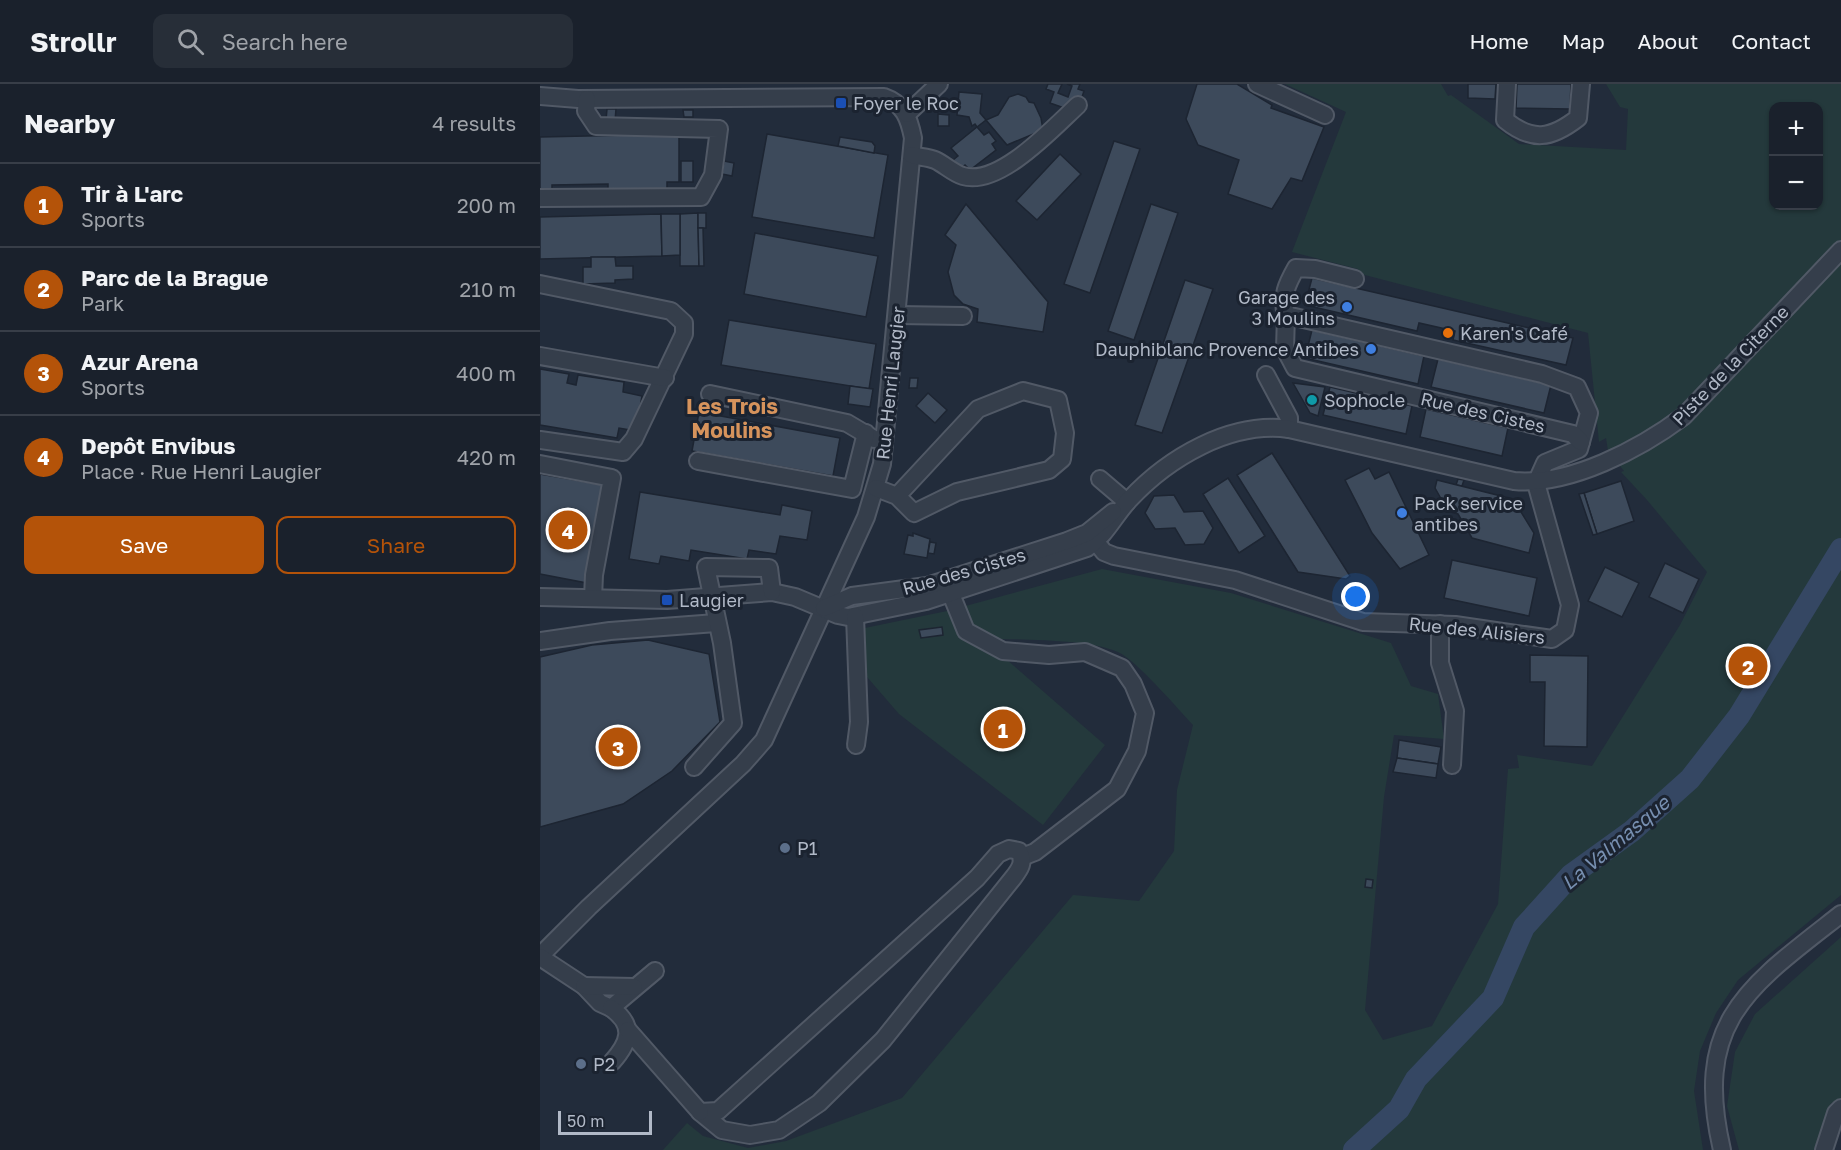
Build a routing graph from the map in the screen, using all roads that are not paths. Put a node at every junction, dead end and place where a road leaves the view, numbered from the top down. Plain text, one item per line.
1 (939, 84) edge
2 (1257, 84) edge
3 (1507, 84) edge
4 (1581, 84) edge
5 (540, 96) edge
6 (587, 99) junction
7 (1078, 105) dead end
8 (907, 114) junction
9 (1325, 115) dead end
10 (912, 155) junction
11 (540, 198) edge
12 (1841, 249) edge
13 (1355, 279) dead end
14 (540, 284) edge
15 (898, 315) junction
16 (1286, 315) junction
17 (963, 316) dead end
18 (540, 356) edge
19 (1266, 375) dead end
20 (665, 378) junction
21 (710, 393) dead end
22 (1289, 429) junction
23 (866, 433) junction
24 (540, 440) edge
25 (1581, 442) junction
26 (886, 443) junction
27 (698, 461) dead end
28 (540, 464) edge
29 (1100, 479) dead end
30 (1536, 483) junction
31 (876, 488) junction
32 (897, 496) junction
33 (1127, 502) junction
34 (1096, 542) junction
35 (772, 592) junction
36 (951, 594) junction
37 (540, 597) edge
38 (712, 597) junction
39 (593, 598) junction
40 (824, 608) junction
41 (855, 616) junction
42 (716, 623) junction
43 (1440, 624) junction
44 (540, 641) edge
45 (856, 744) dead end
46 (1452, 765) dead end
47 (694, 767) dead end
48 (1022, 857) junction
49 (1841, 914) edge
50 (540, 957) edge
51 (656, 971) dead end
52 (584, 986) junction
53 (634, 987) junction
54 (611, 1008) junction
55 (628, 1030) junction
56 (612, 1062) dead end
57 (1841, 1108) edge
58 (700, 1112) junction
59 (1828, 1148) edge
60 (1722, 1150) edge

1 - 8 street
2 - 9 street
3 - 4 street
5 - 6 street
6 - 8 street
6 - 11 street
7 - 10 street
8 - 10 street, Rue Henri Laugier
10 - 15 street, Rue Henri Laugier
12 - 30 street, Piste de la Citerne
13 - 16 street, Rue des Cistes
14 - 20 street
15 - 17 street
15 - 26 street, Rue Henri Laugier
16 - 25 street, Rue des Cistes
16 - 25 street
18 - 20 street
19 - 22 street
20 - 24 street
21 - 23 street
22 - 30 street, Rue des Cistes
22 - 33 street, Rue des Cistes
23 - 26 street
23 - 27 street
25 - 30 street, Rue des Cistes
26 - 31 street, Rue Henri Laugier
28 - 39 street
29 - 33 street
30 - 43 street, Rue des Alisiers
31 - 32 street
31 - 40 street, Rue Henri Laugier
32 - 32 street
33 - 34 street, Rue des Cistes
33 - 40 street, Rue des Cistes
34 - 36 street, Rue des Cistes
34 - 43 street, Rue des Alisiers
35 - 38 street
35 - 38 street
35 - 40 street
36 - 41 street, Rue des Cistes
36 - 48 street
37 - 39 street
38 - 39 street
38 - 42 street
40 - 41 street, Rue des Cistes
40 - 50 street, Rue Henri Laugier
41 - 45 street
42 - 44 street
42 - 47 street
43 - 46 street
48 - 58 street
48 - 58 street
49 - 60 street
50 - 52 street
51 - 53 street
52 - 53 street
52 - 54 street
53 - 54 street
54 - 55 street
55 - 56 street
55 - 58 street
57 - 59 street

